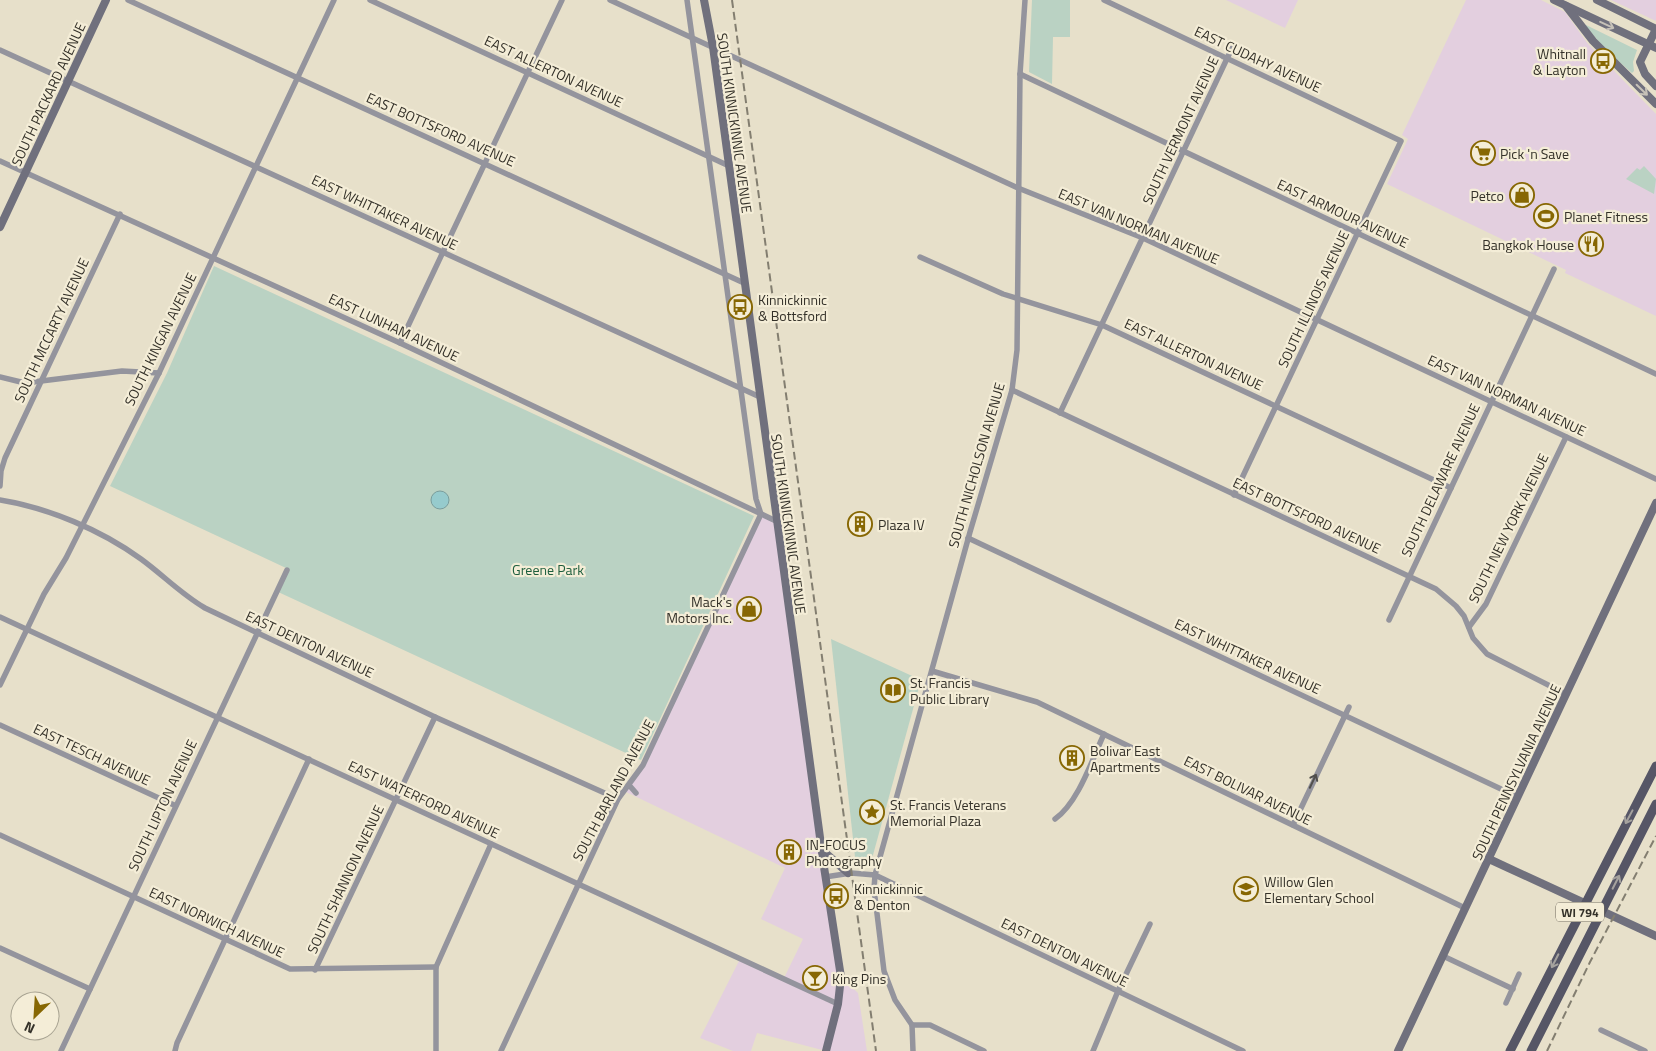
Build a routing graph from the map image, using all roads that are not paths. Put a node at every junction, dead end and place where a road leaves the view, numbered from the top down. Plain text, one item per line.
1 (106, 0) edge
2 (128, 0) edge
3 (334, 0) edge
4 (370, 0) edge
5 (562, 0) edge
6 (610, 0) edge
7 (687, 0) edge
8 (704, 0) edge
9 (1025, 0) edge
10 (1104, 0) edge
11 (1554, 0) edge
12 (1597, 0) edge
13 (1566, 6) junction
14 (1656, 29) edge
15 (692, 38) junction
16 (1648, 44) junction
17 (713, 48) junction
18 (1232, 48) dead end
19 (1656, 48) edge
20 (0, 50) edge
21 (1227, 58) junction
22 (528, 72) junction
23 (1020, 74) junction
24 (298, 78) junction
25 (69, 80) junction
26 (1656, 86) edge
27 (1656, 104) edge
28 (1401, 141) joint
29 (1184, 151) junction
30 (708, 156) junction
31 (0, 160) edge
32 (485, 163) junction
33 (728, 165) junction
34 (257, 166) junction
35 (26, 172) junction
36 (1018, 188) junction
37 (120, 214) junction
38 (0, 227) edge
39 (1358, 233) junction
40 (1143, 238) junction
41 (442, 252) junction
42 (213, 257) junction
43 (920, 257) dead end
44 (1554, 269) dead end
45 (725, 273) junction
46 (744, 283) junction
47 (1019, 299) junction
48 (1532, 315) junction
49 (1317, 320) junction
50 (1102, 325) junction
51 (400, 343) junction
52 (159, 372) junction
53 (1656, 374) edge
54 (0, 377) edge
55 (41, 381) junction
56 (741, 388) junction
57 (1012, 390) junction
58 (760, 397) junction
59 (1491, 402) junction
60 (1276, 406) junction
61 (1060, 413) junction
62 (1566, 437) junction
63 (1656, 480) edge
64 (0, 486) edge
65 (1451, 488) junction
66 (1234, 495) junction
67 (0, 500) edge
68 (1656, 503) edge
69 (761, 514) junction
70 (776, 521) junction
71 (81, 526) junction
72 (968, 538) junction
73 (287, 570) dead end
74 (1409, 577) junction
75 (0, 617) edge
76 (1388, 620) dead end
77 (1469, 627) junction
78 (26, 629) junction
79 (257, 633) junction
80 (932, 671) junction
81 (0, 685) edge
82 (1566, 694) junction
83 (1349, 707) dead end
84 (217, 716) junction
85 (435, 716) junction
86 (1344, 716) junction
87 (0, 725) edge
88 (1104, 734) junction
89 (309, 759) junction
90 (1655, 768) edge
91 (629, 785) junction
92 (636, 793) dead end
93 (1518, 797) junction
94 (396, 799) junction
95 (618, 799) junction
96 (1656, 804) edge
97 (174, 805) junction
98 (1055, 819) dead end
99 (1293, 825) junction
100 (0, 835) edge
101 (491, 844) junction
102 (821, 848) junction
103 (1489, 858) junction
104 (848, 874) junction
105 (875, 875) junction
106 (825, 876) junction
107 (578, 884) junction
108 (133, 897) junction
109 (1466, 908) junction
110 (1150, 924) dead end
111 (1656, 936) edge
112 (224, 939) junction
113 (0, 948) edge
114 (1443, 956) junction
115 (436, 967) junction
116 (316, 970) junction
117 (1520, 974) dead end
118 (90, 989) junction
119 (1513, 989) junction
120 (1118, 991) junction
121 (1506, 1003) dead end
122 (838, 1004) junction
123 (912, 1026) junction
124 (1601, 1030) dead end
125 (61, 1051) edge
126 (175, 1051) edge
127 (436, 1051) edge
128 (501, 1051) edge
129 (826, 1051) edge
130 (913, 1051) edge
131 (984, 1051) edge
132 (1093, 1051) edge
133 (1243, 1051) edge
134 (1398, 1051) edge
135 (1510, 1051) edge
136 (1531, 1051) edge
137 (1645, 1051) edge

1 - 25 street, SOUTH PACKARD AVENUE
2 - 24 street, EAST BOTTSFORD AVENUE
3 - 24 street, SOUTH KINGAN AVENUE
4 - 22 street, EAST ALLERTON AVENUE
5 - 22 street
6 - 15 street, EAST VAN NORMAN AVENUE
7 - 15 street, SOUTH KINNICKINNIC AVENUE
8 - 17 street, SOUTH KINNICKINNIC AVENUE
9 - 23 street, SOUTH NICHOLSON AVENUE
10 - 21 street, EAST CUDAHY AVENUE
11 - 13 street
12 - 14 street
13 -> 16 street
13 -> 27 street
14 - 16 street
15 - 17 street, EAST VAN NORMAN AVENUE
15 - 30 street, SOUTH KINNICKINNIC AVENUE
16 - 19 street
16 - 26 street
17 - 33 street, SOUTH KINNICKINNIC AVENUE
17 - 36 street, EAST VAN NORMAN AVENUE
18 - 21 street, SOUTH VERMONT AVENUE
20 - 25 street, EAST WHITTAKER AVENUE
21 - 28 street, EAST CUDAHY AVENUE
21 - 29 street, SOUTH VERMONT AVENUE
22 - 30 street, EAST ALLERTON AVENUE
22 - 32 street
23 - 29 street, EAST ARMOUR AVENUE
23 - 36 street, SOUTH NICHOLSON AVENUE
24 - 32 street, EAST BOTTSFORD AVENUE
24 - 34 street, SOUTH KINGAN AVENUE
25 - 34 street, EAST WHITTAKER AVENUE
25 - 35 street, SOUTH PACKARD AVENUE
28 - 39 street, SOUTH ILLINOIS AVENUE
29 - 39 street, EAST ARMOUR AVENUE
29 - 40 street, SOUTH VERMONT AVENUE
30 - 33 street, EAST ALLERTON AVENUE
30 - 45 street, SOUTH KINNICKINNIC AVENUE
31 - 35 street, EAST LUNHAM AVENUE
32 - 41 street
32 - 45 street, EAST BOTTSFORD AVENUE
33 - 46 street, SOUTH KINNICKINNIC AVENUE
34 - 41 street, EAST WHITTAKER AVENUE
34 - 42 street, SOUTH KINGAN AVENUE
35 - 37 street, EAST LUNHAM AVENUE
35 - 38 street, SOUTH PACKARD AVENUE
36 - 40 street, EAST VAN NORMAN AVENUE
36 - 47 street, SOUTH NICHOLSON AVENUE
37 - 42 street, EAST LUNHAM AVENUE
37 - 55 street, SOUTH MCCARTY AVENUE
39 - 48 street, EAST ARMOUR AVENUE
39 - 49 street, SOUTH ILLINOIS AVENUE
40 - 49 street, EAST VAN NORMAN AVENUE
40 - 50 street, SOUTH VERMONT AVENUE
41 - 51 street
41 - 56 street, EAST WHITTAKER AVENUE
42 - 51 street, EAST LUNHAM AVENUE
42 - 52 street, SOUTH KINGAN AVENUE
43 - 47 street, EAST ALLERTON AVENUE
44 - 48 street, SOUTH DELAWARE AVENUE
45 - 46 street, EAST BOTTSFORD AVENUE
45 - 56 street, SOUTH KINNICKINNIC AVENUE
46 - 58 street, SOUTH KINNICKINNIC AVENUE
47 - 50 street, EAST ALLERTON AVENUE
47 - 57 street, SOUTH NICHOLSON AVENUE
48 - 53 street, EAST ARMOUR AVENUE
48 - 59 street, SOUTH DELAWARE AVENUE
49 - 59 street, EAST VAN NORMAN AVENUE
49 - 60 street, SOUTH ILLINOIS AVENUE
50 - 60 street, EAST ALLERTON AVENUE
50 - 61 street, SOUTH VERMONT AVENUE
51 - 69 street, EAST LUNHAM AVENUE
52 - 55 street
52 - 71 street, SOUTH KINGAN AVENUE
54 - 55 street
55 - 64 street, SOUTH MCCARTY AVENUE
56 - 58 street, EAST WHITTAKER AVENUE
56 - 69 street, SOUTH KINNICKINNIC AVENUE
57 - 61 street, EAST BOTTSFORD AVENUE
57 - 72 street, SOUTH NICHOLSON AVENUE
58 - 70 street, SOUTH KINNICKINNIC AVENUE
59 - 62 street, EAST VAN NORMAN AVENUE
59 - 65 street, SOUTH DELAWARE AVENUE
60 - 65 street, EAST ALLERTON AVENUE
60 - 66 street, SOUTH ILLINOIS AVENUE
61 - 66 street, EAST BOTTSFORD AVENUE
62 - 63 street, EAST VAN NORMAN AVENUE
62 - 77 street, SOUTH NEW YORK AVENUE
65 - 74 street, SOUTH DELAWARE AVENUE
66 - 74 street, EAST BOTTSFORD AVENUE
67 - 71 street, EAST DENTON AVENUE
68 - 82 street, SOUTH PENNSYLVANIA AVENUE
69 - 70 street, EAST LUNHAM AVENUE
69 - 91 street, SOUTH BARLAND AVENUE
70 - 102 street, SOUTH KINNICKINNIC AVENUE
71 - 78 street, SOUTH KINGAN AVENUE
71 - 79 street, EAST DENTON AVENUE
72 - 80 street, SOUTH NICHOLSON AVENUE
72 - 86 street, EAST WHITTAKER AVENUE
73 - 79 street, SOUTH LIPTON AVENUE
74 - 76 street, SOUTH DELAWARE AVENUE
74 - 77 street, EAST BOTTSFORD AVENUE
75 - 78 street, EAST WATERFORD AVENUE
77 - 82 street, EAST BOTTSFORD AVENUE
78 - 81 street, SOUTH KINGAN AVENUE
78 - 84 street, EAST WATERFORD AVENUE
79 - 84 street, SOUTH LIPTON AVENUE
79 - 85 street, EAST DENTON AVENUE
80 - 88 street, EAST BOLIVAR AVENUE
80 - 105 street, SOUTH NICHOLSON AVENUE
82 - 93 street, SOUTH PENNSYLVANIA AVENUE
83 - 86 street
84 - 89 street, EAST WATERFORD AVENUE
84 - 97 street, SOUTH LIPTON AVENUE
85 - 94 street, SOUTH SHANNON AVENUE
85 - 95 street, EAST DENTON AVENUE
86 - 93 street, EAST WHITTAKER AVENUE
99 -> 86 street
87 - 97 street, EAST TESCH AVENUE
88 - 98 street
88 - 99 street, EAST BOLIVAR AVENUE
89 - 94 street, EAST WATERFORD AVENUE
89 - 112 street
90 -> 135 main road, WI 794
91 - 92 street
91 - 95 street, SOUTH BARLAND AVENUE
93 - 103 street, SOUTH PENNSYLVANIA AVENUE
94 - 101 street, EAST WATERFORD AVENUE
94 - 116 street, SOUTH SHANNON AVENUE
95 - 107 street, SOUTH BARLAND AVENUE
136 -> 96 main road, WI 794
97 - 108 street, SOUTH LIPTON AVENUE
99 - 109 street, EAST BOLIVAR AVENUE
100 - 108 street, EAST NORWICH AVENUE
101 - 107 street, EAST WATERFORD AVENUE
101 - 115 street
102 - 104 street
102 - 106 street, SOUTH KINNICKINNIC AVENUE
103 - 109 street, SOUTH PENNSYLVANIA AVENUE
103 - 111 street
104 - 105 street
104 - 106 street
105 - 120 street, EAST DENTON AVENUE
105 - 123 street, SOUTH NICHOLSON AVENUE
106 - 122 street, SOUTH KINNICKINNIC AVENUE
107 - 122 street, EAST WATERFORD AVENUE
107 - 128 street, SOUTH BARLAND AVENUE
108 - 112 street, EAST NORWICH AVENUE
108 - 118 street, SOUTH LIPTON AVENUE
109 - 114 street, SOUTH PENNSYLVANIA AVENUE
110 - 120 street
112 - 116 street, EAST NORWICH AVENUE
112 - 126 street
113 - 118 street
114 - 119 street
114 - 134 street, SOUTH PENNSYLVANIA AVENUE
115 - 116 street, EAST NORWICH AVENUE
115 - 127 street
117 - 119 street
118 - 125 street, SOUTH LIPTON AVENUE
119 - 121 street
120 - 132 street
120 - 133 street, EAST DENTON AVENUE
122 - 129 street, SOUTH KINNICKINNIC AVENUE
123 - 130 street
123 - 131 street
124 - 137 street

